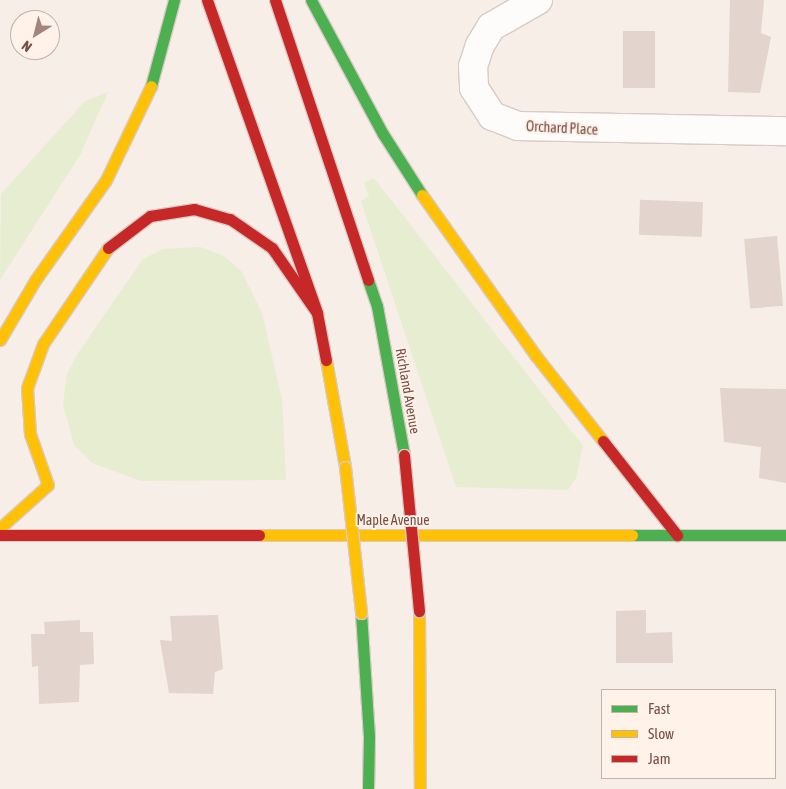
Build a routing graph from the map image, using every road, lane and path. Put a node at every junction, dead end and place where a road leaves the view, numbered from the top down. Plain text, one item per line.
1 (174, 0) edge
2 (208, 0) edge
3 (275, 0) edge
4 (538, 0) edge
5 (312, 2) edge
6 (786, 131) edge
7 (317, 313) junction
8 (0, 340) edge
9 (0, 528) edge
10 (0, 535) edge
11 (677, 535) junction
12 (786, 536) edge
13 (368, 789) edge
14 (420, 789) edge

1 - 8 main road
2 - 7 main road
3 - 14 main road, Richland Avenue, bridge
4 - 6 street, Orchard Place
5 - 11 main road
7 - 9 main road
7 - 13 main road, bridge
10 - 11 main road, Maple Avenue
11 - 12 main road, Maple Avenue

